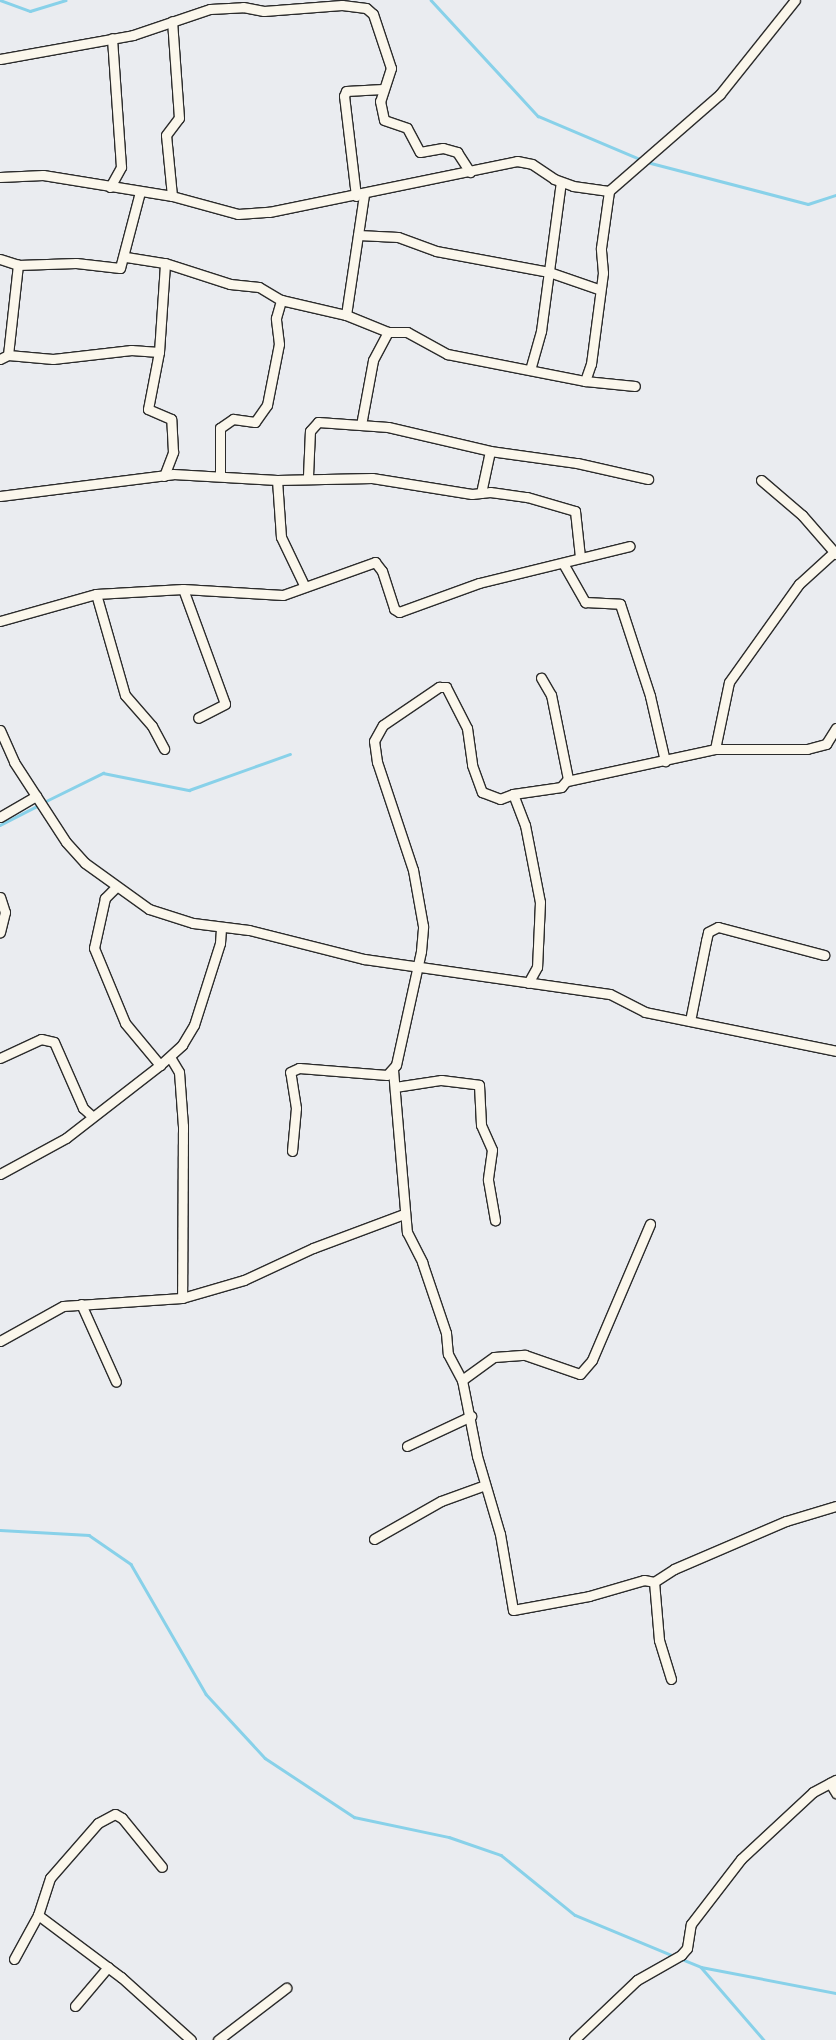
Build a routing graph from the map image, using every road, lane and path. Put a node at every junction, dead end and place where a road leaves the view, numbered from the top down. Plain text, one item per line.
1 (795, 0) edge
2 (234, 3) edge
3 (172, 21) junction
4 (112, 38) junction
5 (0, 58) edge
6 (382, 89) junction
7 (470, 172) junction
8 (0, 177) edge
9 (561, 182) junction
10 (110, 187) junction
11 (609, 191) junction
12 (140, 192) junction
13 (360, 195) junction
14 (172, 196) junction
15 (358, 235) junction
16 (126, 257) junction
17 (0, 259) edge
18 (165, 263) junction
19 (18, 265) junction
20 (549, 272) junction
21 (598, 289) junction
22 (281, 300) junction
23 (346, 315) junction
24 (388, 332) junction
25 (159, 352) junction
26 (4, 357) edge
27 (530, 370) junction
28 (585, 381) junction
29 (635, 386) dead end
30 (361, 424) junction
31 (490, 451) junction
32 (164, 476) junction
33 (220, 476) junction
34 (308, 476) junction
35 (648, 479) dead end
36 (277, 480) junction
37 (761, 480) dead end
38 (482, 493) junction
39 (0, 496) edge
40 (630, 546) dead end
41 (835, 553) edge
42 (580, 557) junction
43 (564, 565) junction
44 (305, 587) junction
45 (183, 589) junction
46 (96, 594) junction
47 (0, 621) edge
48 (541, 678) dead end
49 (198, 718) dead end
50 (836, 728) edge
51 (0, 730) edge
52 (164, 749) dead end
53 (714, 749) junction
54 (665, 761) junction
55 (567, 782) junction
56 (513, 794) junction
57 (36, 796) junction
58 (0, 817) edge
59 (116, 887) junction
60 (0, 897) edge
61 (221, 928) junction
62 (0, 932) edge
63 (824, 955) dead end
64 (418, 968) junction
65 (528, 983) junction
66 (690, 1021) junction
67 (836, 1051) edge
68 (1, 1055) edge
69 (170, 1057) junction
70 (160, 1065) junction
71 (394, 1070) junction
72 (395, 1087) junction
73 (92, 1116) junction
74 (292, 1151) dead end
75 (0, 1174) edge
76 (404, 1214) junction
77 (495, 1220) dead end
78 (650, 1224) dead end
79 (182, 1298) junction
80 (81, 1304) junction
81 (0, 1341) edge
82 (462, 1380) junction
83 (116, 1382) dead end
84 (471, 1416) junction
85 (407, 1446) dead end
86 (485, 1485) junction
87 (836, 1506) edge
88 (374, 1539) dead end
89 (654, 1582) junction
90 (672, 1679) dead end
91 (833, 1782) edge
92 (836, 1793) edge
93 (162, 1867) dead end
94 (38, 1915) junction
95 (14, 1959) dead end
96 (108, 1967) junction
97 (286, 1988) dead end
98 (75, 2006) dead end
99 (191, 2040) edge
100 (218, 2040) edge
101 (574, 2040) edge

1 - 11 street
2 - 3 street
2 - 6 street
3 - 4 street
3 - 14 street
4 - 5 street
4 - 10 street
6 - 7 street
6 - 13 street
7 - 9 street
7 - 13 street
8 - 10 street
9 - 11 street
9 - 20 street
10 - 12 street
11 - 21 street
12 - 14 street
12 - 16 street
13 - 14 street
13 - 15 street
15 - 20 street
15 - 23 street
16 - 18 street
16 - 19 street
17 - 19 street
18 - 22 street
18 - 25 street
19 - 26 street
20 - 21 street
20 - 27 street
21 - 28 street
22 - 23 street
22 - 33 street
23 - 24 street
24 - 27 street
24 - 30 street
25 - 26 street
25 - 32 street
27 - 28 street
28 - 29 street
30 - 31 street
30 - 34 street
31 - 35 street
31 - 38 street
32 - 33 street
32 - 39 street
33 - 36 street
34 - 36 street
34 - 38 street
36 - 44 street
37 - 41 street
38 - 42 street
40 - 42 street
41 - 53 street
42 - 43 street
43 - 44 street
43 - 54 street
44 - 45 street
45 - 46 street
45 - 49 street
46 - 47 street
46 - 52 street
48 - 55 street
50 - 53 street
51 - 57 street
53 - 54 street
54 - 55 street
55 - 56 street
56 - 64 street
56 - 65 street
57 - 58 street
57 - 59 street
59 - 61 street
59 - 70 street
60 - 62 street
61 - 64 street
61 - 69 street
63 - 66 street
64 - 65 street
64 - 71 street
65 - 66 street
66 - 67 street
68 - 73 street
69 - 70 street
69 - 79 street
70 - 73 street
71 - 72 street
71 - 74 street
72 - 76 street
72 - 77 street
73 - 75 street
76 - 79 street
76 - 82 street
78 - 82 street
79 - 80 street
80 - 81 street
80 - 83 street
82 - 84 street
84 - 85 street
84 - 86 street
86 - 88 street
86 - 89 street
87 - 89 street
89 - 90 street
91 - 92 street
91 - 101 street
93 - 94 street
94 - 95 street
94 - 96 street
96 - 98 street
96 - 99 street
97 - 100 street

